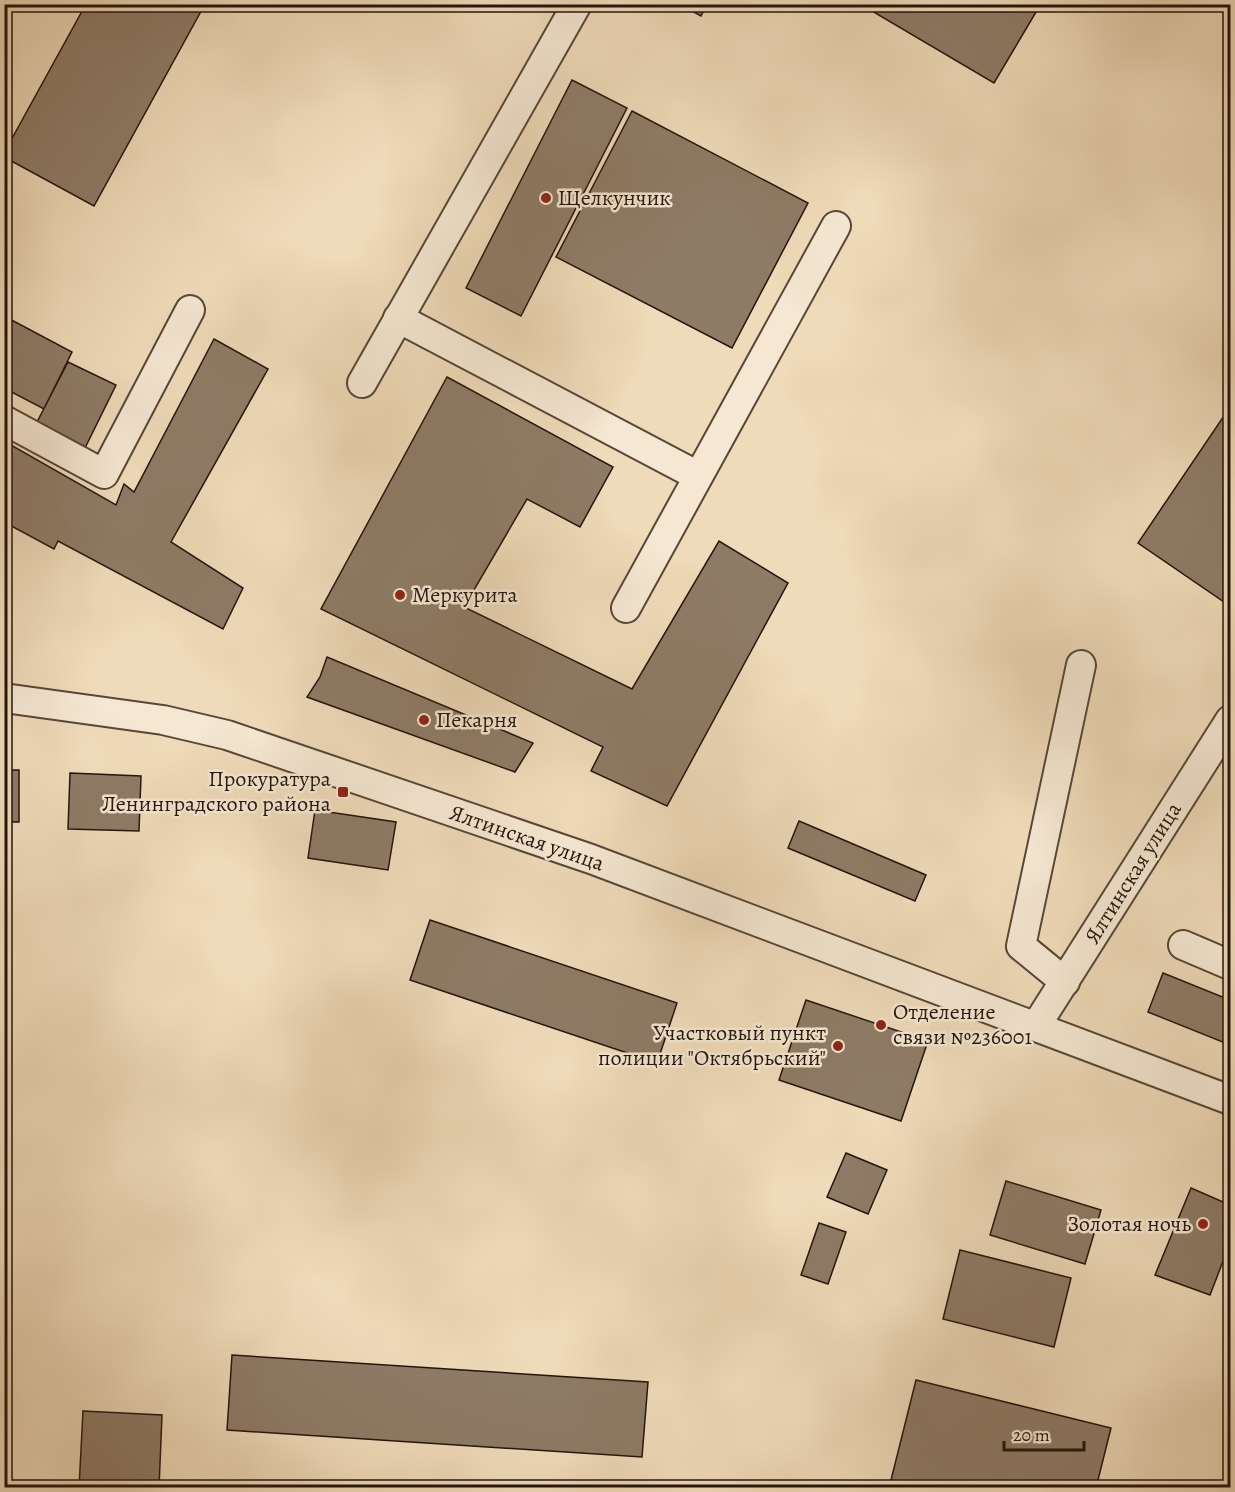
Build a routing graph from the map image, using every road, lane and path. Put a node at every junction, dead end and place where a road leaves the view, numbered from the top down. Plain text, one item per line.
1 (577, 4) edge
2 (836, 226) dead end
3 (190, 310) dead end
4 (398, 318) junction
5 (362, 383) dead end
6 (4, 420) edge
7 (698, 476) junction
8 (626, 608) dead end
9 (1081, 665) dead end
10 (4, 698) edge
11 (1230, 720) edge
12 (1183, 945) dead end
13 (1230, 965) edge
14 (1065, 981) junction
15 (1036, 1026) junction
16 (1230, 1100) edge

1 - 4 street
2 - 7 street
3 - 6 street
4 - 5 street
4 - 7 street
7 - 8 street
9 - 14 street
10 - 15 street, Ялтинская улица
11 - 14 street, Ялтинская улица
12 - 13 street
14 - 15 street, Ялтинская улица
15 - 16 street, Ялтинская улица

